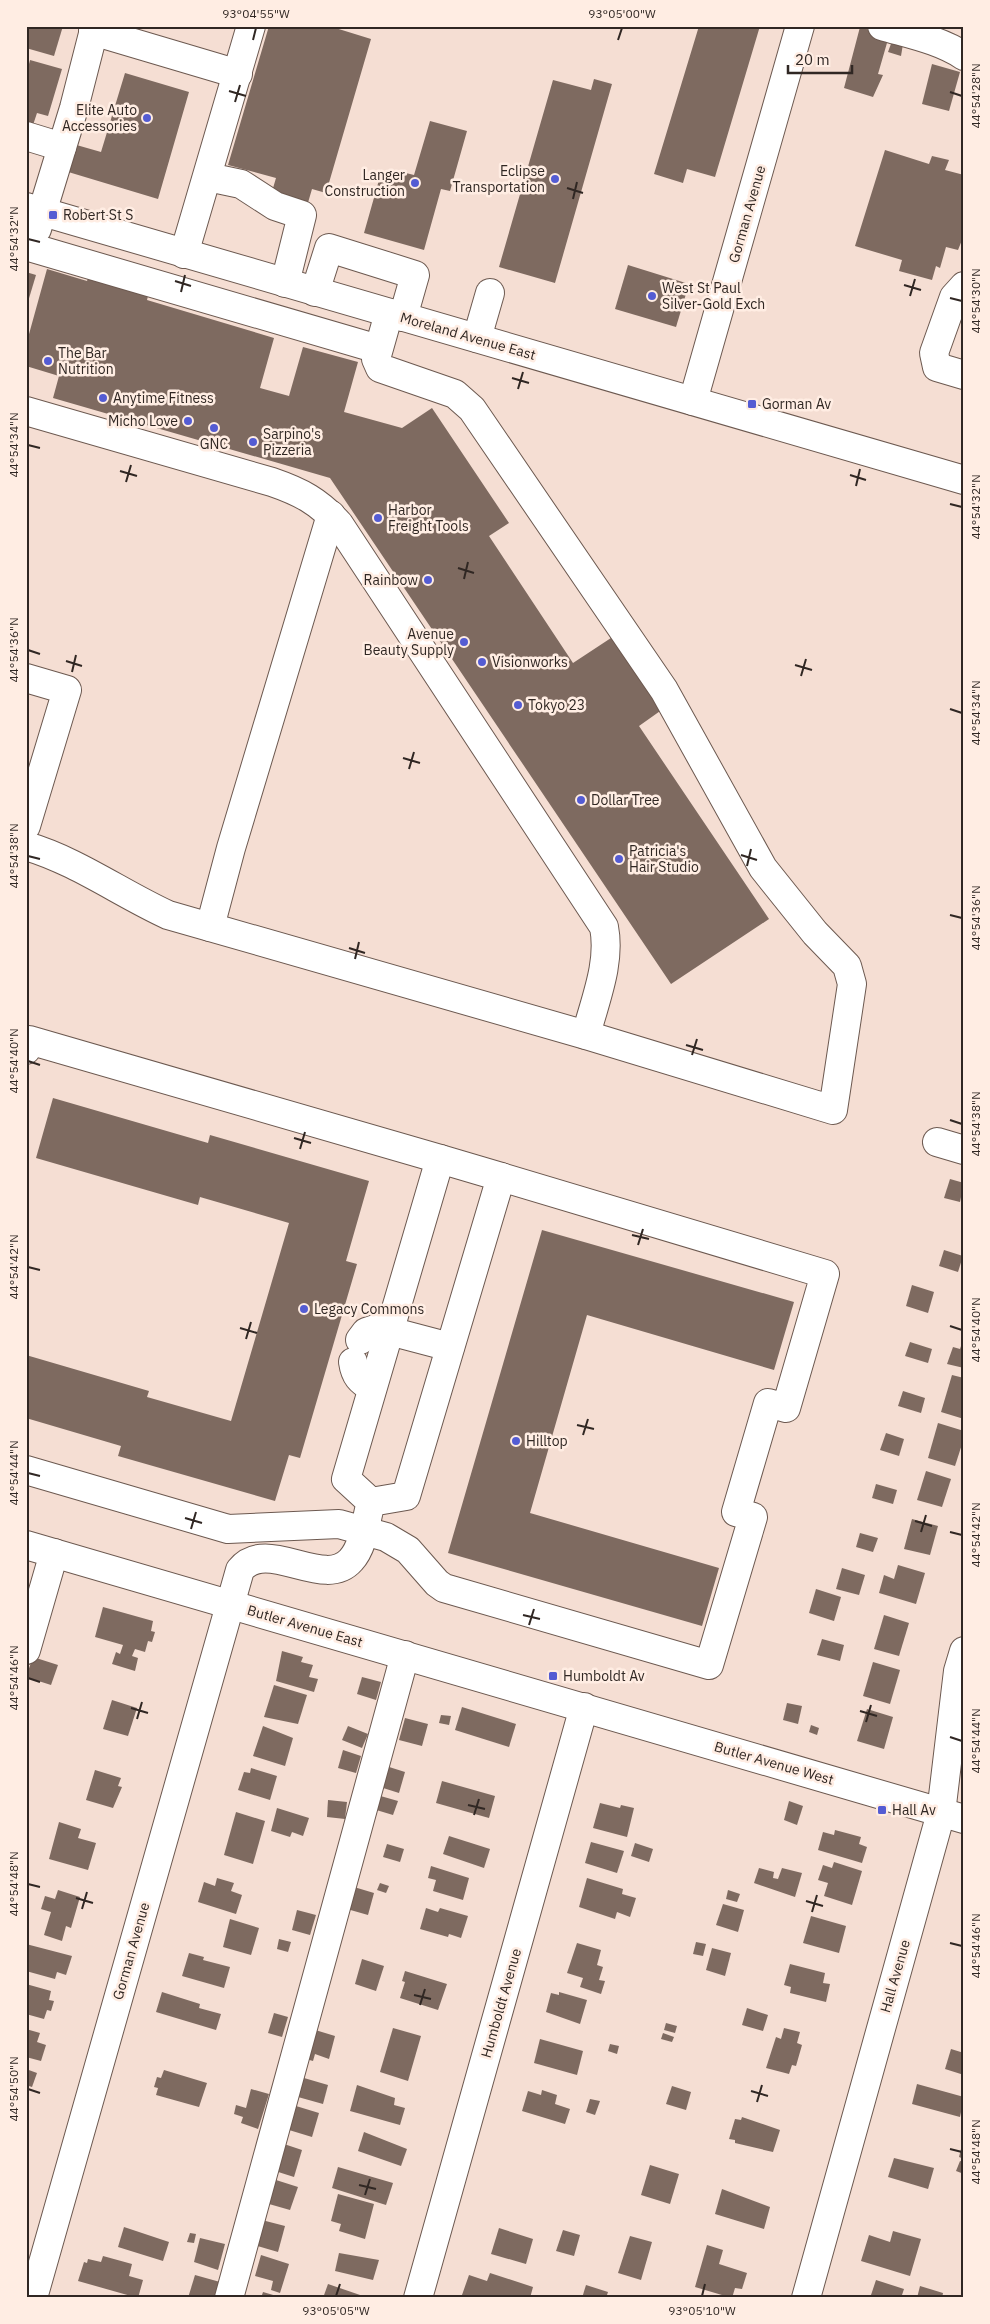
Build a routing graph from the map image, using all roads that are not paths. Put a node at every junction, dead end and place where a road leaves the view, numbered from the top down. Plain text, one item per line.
1 (251, 26) edge
2 (800, 26) edge
3 (882, 26) edge
4 (94, 29) edge
5 (964, 56) edge
6 (238, 74) junction
7 (26, 136) edge
8 (62, 147) junction
9 (208, 176) junction
10 (34, 209) edge
11 (29, 247) edge
12 (184, 254) junction
13 (285, 283) junction
14 (964, 286) edge
15 (316, 292) junction
16 (490, 293) dead end
17 (956, 312) edge
18 (396, 315) junction
19 (477, 338) junction
20 (378, 349) junction
21 (964, 375) edge
22 (693, 401) junction
23 (26, 411) edge
24 (964, 480) edge
25 (331, 515) junction
26 (26, 678) edge
27 (26, 826) edge
28 (26, 846) edge
29 (210, 927) junction
30 (586, 1035) junction
31 (27, 1043) edge
32 (937, 1142) dead end
33 (964, 1150) edge
34 (440, 1159) junction
35 (500, 1177) junction
36 (390, 1330) junction
37 (450, 1347) junction
38 (372, 1388) junction
39 (26, 1470) edge
40 (371, 1502) junction
41 (363, 1531) junction
42 (26, 1545) edge
43 (54, 1553) junction
44 (228, 1604) junction
45 (26, 1650) edge
46 (964, 1651) edge
47 (406, 1655) junction
48 (584, 1707) junction
49 (952, 1816) edge
50 (33, 2298) edge
51 (229, 2298) edge
52 (418, 2298) edge
53 (806, 2298) edge

1 - 6 street
2 - 22 street, Gorman Avenue
3 - 5 street
4 - 6 street
4 - 8 street
6 - 9 street
7 - 8 street
8 - 10 street
9 - 12 street
9 - 13 street
10 - 11 street
10 - 12 street, Moreland Avenue East
11 - 20 street
12 - 13 street, Moreland Avenue East
13 - 15 street, Moreland Avenue East
14 - 17 street
15 - 18 street, Moreland Avenue East
15 - 18 street
16 - 19 street
17 - 21 street
18 - 19 street, Moreland Avenue East
18 - 20 street
19 - 22 street, Moreland Avenue East
20 - 30 street
22 - 24 street, Moreland Avenue East
23 - 25 street
25 - 29 street
25 - 30 street
26 - 27 street
28 - 29 street
29 - 30 street
31 - 34 street
32 - 33 street
34 - 35 street
34 - 36 street
35 - 37 street
35 - 41 street
36 - 37 street
36 - 38 street
36 - 38 street
37 - 40 street
38 - 40 street
39 - 41 street
40 - 41 street, Gorman Avenue
41 - 44 street, Gorman Avenue
42 - 43 street, Butler Avenue East
43 - 44 street, Butler Avenue East
43 - 45 street
44 - 47 street, Butler Avenue East
44 - 50 street, Gorman Avenue
46 - 49 street, Hall Avenue
47 - 48 street, Butler Avenue East
47 - 51 street
48 - 49 street, Butler Avenue West
48 - 52 street, Humboldt Avenue
49 - 53 street, Hall Avenue

